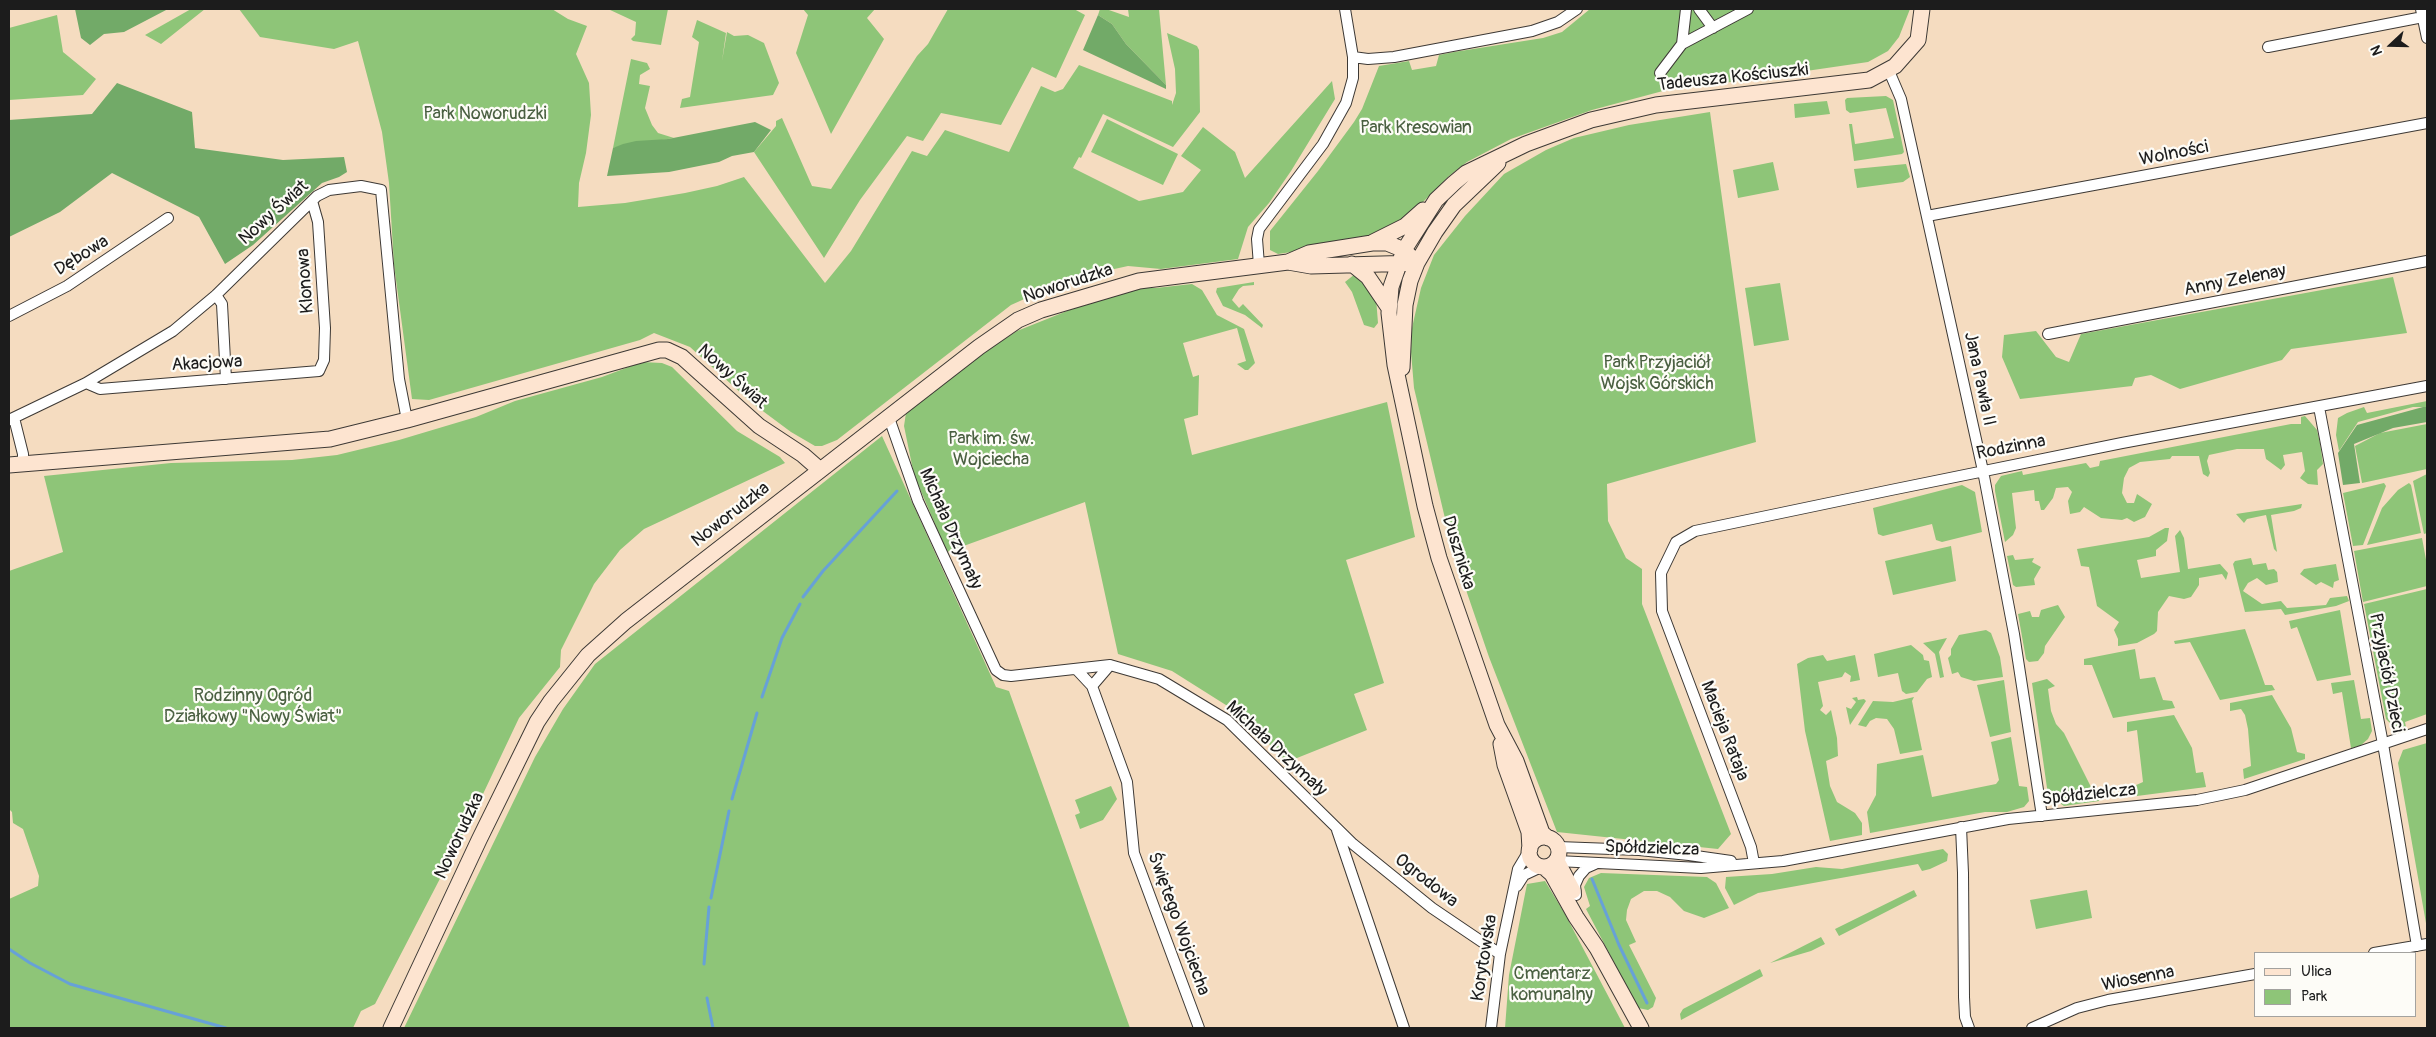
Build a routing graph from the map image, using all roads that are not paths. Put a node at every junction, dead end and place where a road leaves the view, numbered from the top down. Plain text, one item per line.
1 (1345, 9) edge
2 (1577, 9) edge
3 (1686, 9) edge
4 (1699, 9) edge
5 (1748, 9) edge
6 (1922, 9) edge
7 (2422, 13) edge
8 (1713, 28) junction
9 (2427, 38) edge
10 (1682, 44) junction
11 (2268, 47) dead end
12 (1353, 57) junction
13 (1889, 71) junction
14 (1660, 73) dead end
15 (2427, 123) edge
16 (1513, 151) junction
17 (1436, 200) junction
18 (312, 201) junction
19 (1927, 216) junction
20 (168, 218) dead end
21 (1372, 243) junction
22 (1402, 257) junction
23 (2427, 260) edge
24 (1288, 262) junction
25 (1417, 263) junction
26 (1352, 264) junction
27 (1259, 265) junction
28 (216, 295) junction
29 (1389, 308) junction
30 (9, 316) edge
31 (2048, 334) dead end
32 (324, 360) joint
33 (226, 379) junction
34 (86, 383) junction
35 (2427, 386) edge
36 (1401, 387) junction
37 (2319, 406) junction
38 (888, 415) junction
39 (11, 419) edge
40 (407, 420) junction
41 (16, 465) edge
42 (819, 469) junction
43 (1982, 471) junction
44 (1662, 611) joint
45 (1110, 665) junction
46 (1077, 670) junction
47 (1092, 686) junction
48 (1497, 725) junction
49 (2427, 729) edge
50 (2383, 744) junction
51 (2042, 816) junction
52 (1336, 827) junction
53 (1960, 827) junction
54 (1530, 849) junction
55 (1550, 856) junction
56 (1595, 863) junction
57 (1750, 863) junction
58 (1513, 894) junction
59 (1576, 896) junction
60 (2422, 945) edge
61 (1597, 948) junction
62 (2380, 952) edge
63 (1500, 954) junction
64 (2254, 974) edge
65 (391, 1028) edge
66 (1199, 1028) edge
67 (1404, 1028) edge
68 (1491, 1028) edge
69 (1640, 1028) edge
70 (1969, 1028) edge
71 (2032, 1028) edge

1 - 12 street
2 - 12 street
3 - 10 street
4 - 8 street
5 - 8 street
6 - 13 street, Tadeusza Kościuszki
7 - 9 street
7 - 11 street
8 - 10 street
10 - 14 street
12 - 27 street
13 - 16 street, Tadeusza Kościuszki
13 - 19 street, Jana Pawła II
15 - 19 street, Wolności
16 - 17 street, Tadeusza Kościuszki
16 - 25 street, Tadeusza Kościuszki
17 - 21 street
17 - 22 street, Tadeusza Kościuszki
18 - 28 street, Nowy Świat
18 - 32 street, Klonowa
18 - 40 street, Nowy Świat
19 - 43 street, Jana Pawła II
20 - 30 street, Dębowa
21 - 22 street, Noworudzka
21 - 24 street, Noworudzka
22 - 25 street, Noworudzka
22 - 26 street, Noworudzka
22 - 29 street, Dusznicka
23 - 31 street, Anny Zelenay
24 - 26 street, Noworudzka
24 - 27 street, Noworudzka
25 - 36 street, Dusznicka
26 - 29 street
27 - 38 street, Noworudzka
28 - 33 street
28 - 34 street, Nowy Świat
29 - 36 street, Dusznicka
32 - 33 street, Akacjowa
33 - 34 street, Akacjowa
34 - 39 street, Nowy Świat
35 - 37 street, Rodzinna
36 - 48 street, Dusznicka
37 - 43 street, Rodzinna
37 - 50 street, Przyjaciół Dzieci
38 - 42 street, Noworudzka
38 - 46 street, Michała Drzymały
39 - 41 street
40 - 41 street, Nowy Świat
40 - 42 street, Nowy Świat
42 - 65 street, Noworudzka
43 - 44 street, Rodzinna
43 - 51 street, Jana Pawła II
44 - 57 street, Macieja Rataja
45 - 46 street, Michała Drzymały
45 - 47 street
45 - 52 street, Michała Drzymały
46 - 47 street, Świętego Wojciecha
47 - 66 street, Świętego Wojciecha
48 - 54 street, Dusznicka
48 - 55 street, Dusznicka
49 - 50 street, Spółdzielcza
50 - 51 street, Spółdzielcza
50 - 60 street, Przyjaciół Dzieci
51 - 53 street, Spółdzielcza
52 - 63 street, Ogrodowa
52 - 67 street, Michała Drzymały
53 - 57 street, Spółdzielcza
53 - 70 street
54 - 55 street
54 - 55 street
54 - 58 street, Korytowska
55 - 56 street, Spółdzielcza
55 - 57 street, Spółdzielcza
55 - 58 street, Korytowska
55 - 59 street, Dusznicka
55 - 61 street, Dusznicka
56 - 57 street, Spółdzielcza
56 - 59 street
58 - 63 street, Korytowska
59 - 61 street, Dusznicka
60 - 62 street
61 - 69 street, Dusznicka
63 - 68 street, Korytowska
64 - 71 street, Wiosenna

